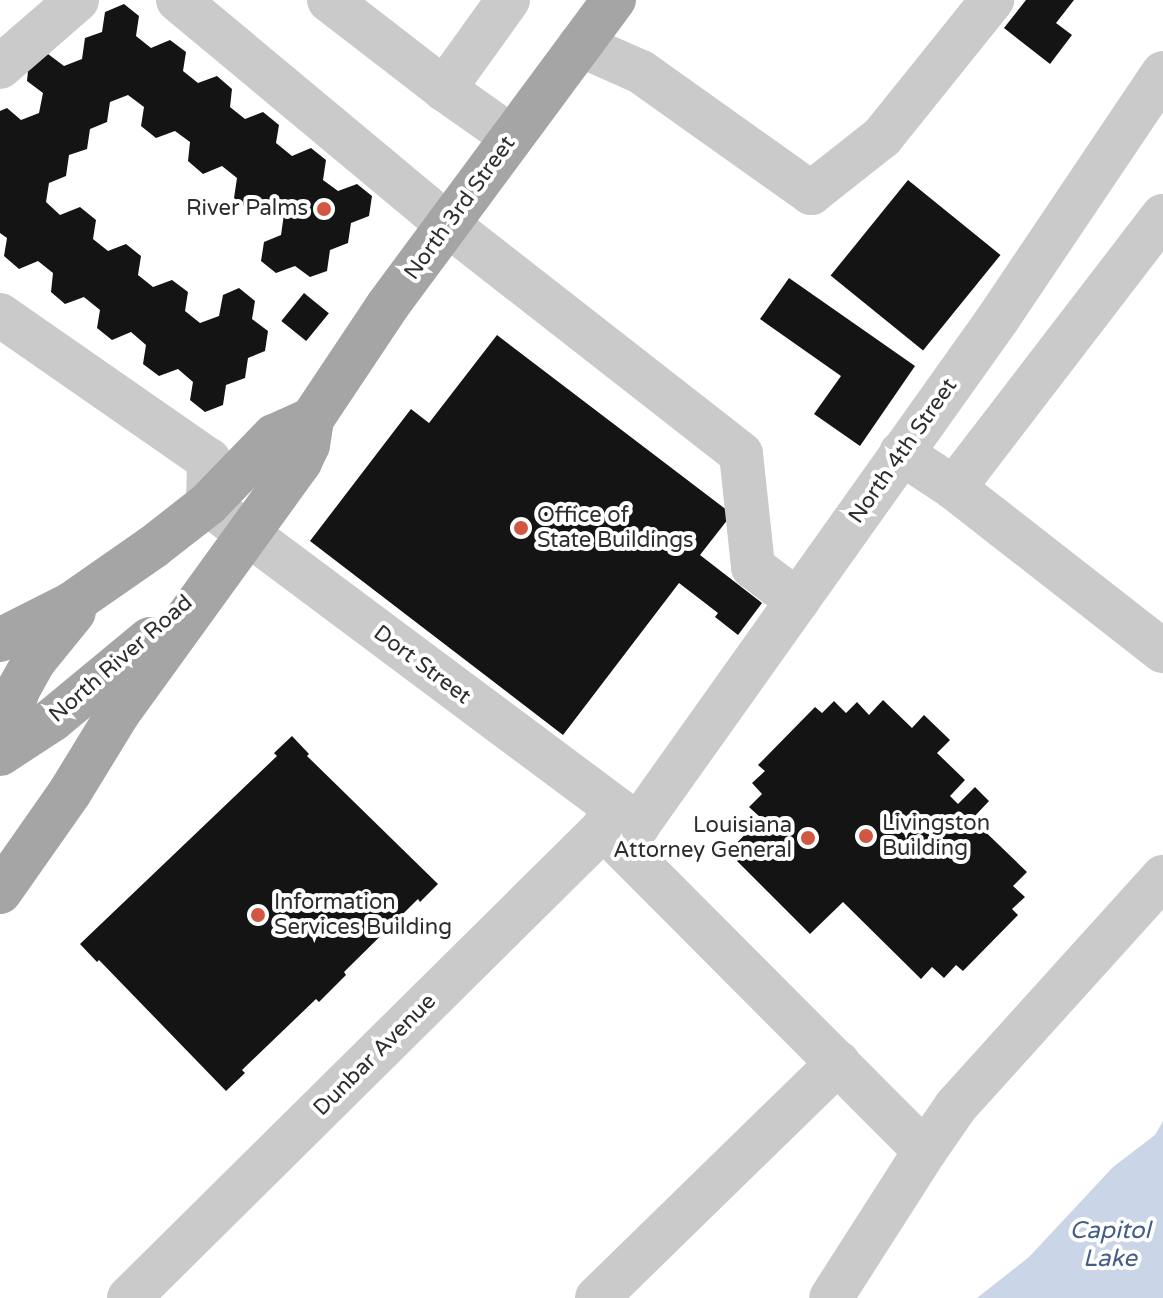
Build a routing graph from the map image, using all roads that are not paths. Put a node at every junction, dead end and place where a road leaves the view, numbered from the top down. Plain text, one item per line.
1 (77, 0) edge
2 (178, 0) edge
3 (329, 0) edge
4 (508, 0) edge
5 (614, 0) edge
6 (992, 0) edge
7 (580, 45) junction
8 (0, 67) edge
9 (1163, 73) edge
10 (444, 89) junction
11 (512, 137) junction
12 (1163, 216) edge
13 (447, 224) junction
14 (0, 315) edge
15 (312, 419) junction
16 (901, 453) junction
17 (954, 488) junction
18 (208, 504) junction
19 (239, 543) junction
20 (120, 569) junction
21 (798, 601) junction
22 (0, 640) edge
23 (1163, 651) edge
24 (0, 751) edge
25 (620, 821) junction
26 (1163, 877) edge
27 (0, 892) edge
28 (838, 1063) junction
29 (925, 1151) junction
30 (129, 1298) edge
31 (597, 1298) edge
32 (831, 1298) edge

1 - 8 street
2 - 13 street
3 - 10 street
4 - 10 street
5 - 7 main road, North 3rd Street
6 - 7 street
7 - 11 main road, North 3rd Street
9 - 16 street, North 4th Street
10 - 11 street
11 - 13 main road, North 3rd Street
12 - 17 street
13 - 15 main road, North 3rd Street
13 - 21 street
14 - 18 street
15 - 18 main road
15 - 19 main road, North 3rd Street
16 - 17 street
16 - 21 street, North 4th Street
17 - 23 street
18 - 19 street, Dort Street
18 - 20 main road
19 - 24 main road, North River Road
19 - 25 street, Dort Street
19 - 27 main road
20 - 22 main road
20 - 24 main road
21 - 25 street, North 4th Street
25 - 28 street, Dort Street
25 - 30 street, Dunbar Avenue
26 - 29 street
28 - 29 street, Dort Street
28 - 31 street
29 - 32 street

